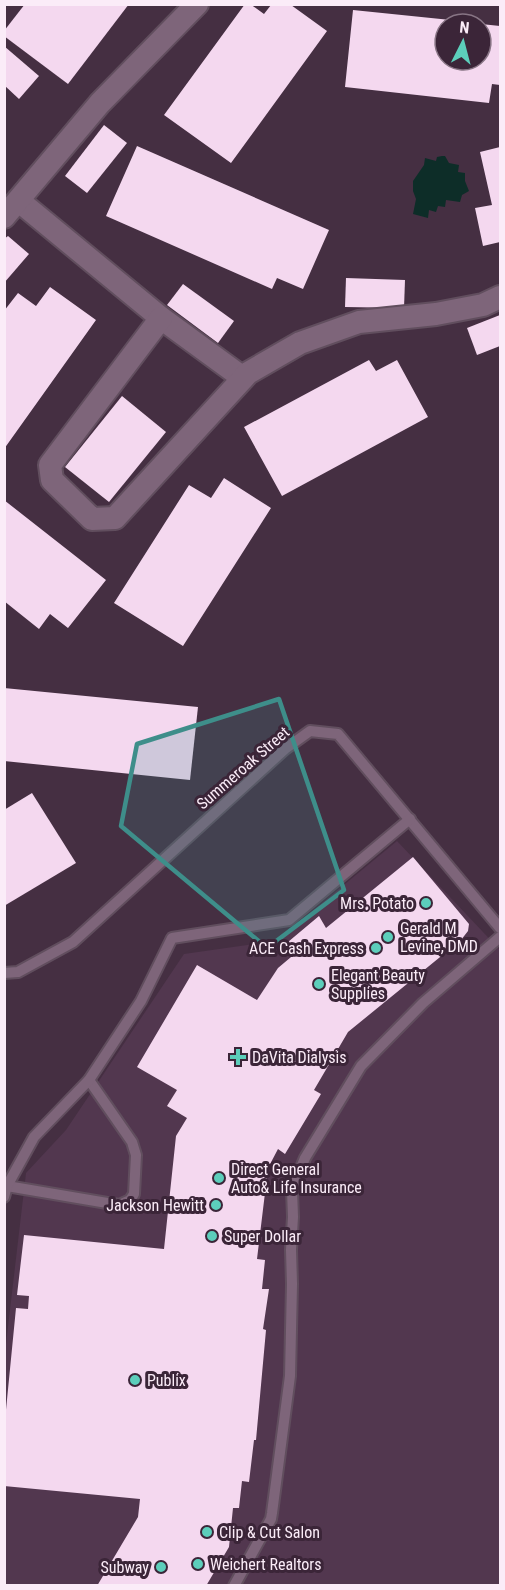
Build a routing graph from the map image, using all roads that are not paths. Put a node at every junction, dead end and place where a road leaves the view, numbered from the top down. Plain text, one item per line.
1 (197, 4) edge
2 (12, 209) edge
3 (501, 297) edge
4 (161, 318) junction
5 (243, 378) junction
6 (410, 819) junction
7 (501, 928) edge
8 (501, 937) edge
9 (4, 973) edge
10 (89, 1080) junction
11 (6, 1191) edge
12 (234, 1586) edge

1 - 2 street
2 - 4 street
3 - 5 street
4 - 5 street
4 - 5 street
6 - 7 lane, Summeroak Street
6 - 9 lane, Summeroak Street
6 - 10 lane
8 - 12 lane
10 - 11 lane
10 - 11 lane

